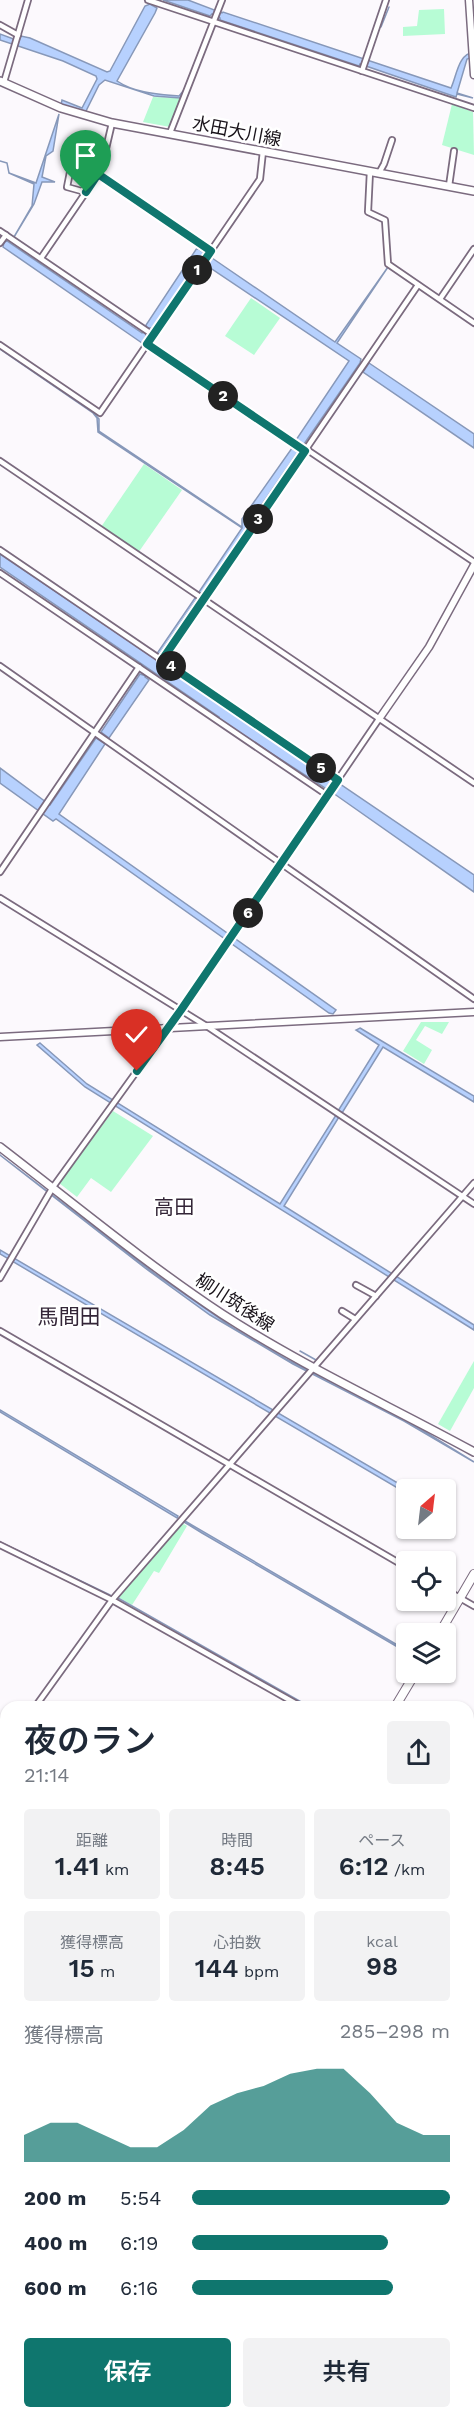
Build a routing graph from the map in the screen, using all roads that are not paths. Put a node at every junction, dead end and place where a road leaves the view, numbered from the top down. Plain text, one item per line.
1 (28, 0) edge
2 (148, 0) edge
3 (222, 0) edge
4 (386, 0) edge
5 (469, 0) edge
6 (215, 21) junction
7 (0, 26) edge
8 (18, 35) junction
9 (473, 62) edge
10 (363, 70) junction
11 (474, 75) edge
12 (2, 82) edge
13 (474, 108) edge
14 (112, 123) junction
15 (170, 133) junction
16 (392, 140) dead end
17 (264, 151) junction
18 (453, 151) dead end
19 (73, 157) dead end
20 (370, 171) junction
21 (378, 173) junction
22 (98, 174) junction
23 (449, 186) junction
24 (474, 191) edge
25 (86, 192) junction
26 (0, 231) edge
27 (6, 235) junction
28 (0, 243) edge
29 (474, 249) edge
30 (211, 251) junction
31 (41, 258) junction
32 (418, 285) junction
33 (440, 300) junction
34 (474, 322) edge
35 (153, 335) junction
36 (147, 344) junction
37 (0, 345) edge
38 (306, 450) junction
39 (0, 461) edge
40 (0, 550) edge
41 (474, 564) edge
42 (0, 573) edge
43 (203, 599) junction
44 (162, 660) junction
45 (0, 666) edge
46 (139, 667) junction
47 (379, 719) junction
48 (95, 732) junction
49 (337, 781) junction
50 (474, 783) edge
51 (328, 794) junction
52 (282, 864) junction
53 (0, 872) edge
54 (0, 898) edge
55 (474, 999) edge
56 (181, 1010) junction
57 (474, 1012) edge
58 (208, 1027) junction
59 (167, 1029) junction
60 (0, 1037) edge
61 (0, 1147) edge
62 (474, 1183) edge
63 (53, 1187) junction
64 (462, 1196) junction
65 (474, 1204) edge
66 (0, 1278) edge
67 (356, 1285) dead end
68 (376, 1296) junction
69 (342, 1311) dead end
70 (355, 1319) junction
71 (0, 1331) edge
72 (314, 1366) junction
73 (474, 1452) edge
74 (230, 1464) junction
75 (0, 1545) edge
76 (396, 1561) edge
77 (474, 1574) edge
78 (456, 1596) edge
79 (460, 1598) junction
80 (112, 1600) junction
81 (474, 1606) edge
82 (445, 1623) edge
83 (409, 1683) edge
84 (39, 1701) edge
85 (291, 1701) edge
86 (399, 1701) edge

1 - 8 street
2 - 6 street
3 - 6 street
4 - 10 street
5 - 9 street
6 - 10 street
6 - 15 street
7 - 8 street
8 - 12 street
9 - 11 street
10 - 13 street
12 - 14 main road, 水田大川線
14 - 15 main road, 水田大川線
14 - 22 street
15 - 17 main road, 水田大川線
16 - 21 street
17 - 20 main road, 水田大川線
17 - 30 street
18 - 23 street
19 - 25 street
20 - 21 main road, 水田大川線
20 - 32 street
21 - 23 main road, 水田大川線
22 - 25 street
22 - 30 street
23 - 24 main road, 水田大川線
25 - 31 street
26 - 27 street
27 - 28 street
27 - 31 street
29 - 33 street
30 - 35 street
31 - 35 street
32 - 33 street
32 - 38 street
33 - 34 street
35 - 36 street
36 - 37 street
36 - 38 street
38 - 41 street
38 - 43 street
39 - 43 street
40 - 44 street
41 - 47 street
42 - 46 street
43 - 44 street
43 - 47 street
44 - 49 street
45 - 48 street
46 - 48 street
46 - 51 street
47 - 49 street
47 - 50 street
48 - 52 street
48 - 53 street
49 - 51 street
51 - 52 street
52 - 55 street
52 - 56 street
54 - 56 street
56 - 58 street
56 - 59 street
57 - 58 street
58 - 59 street
58 - 64 street
59 - 60 street
59 - 63 street
61 - 63 main road, 柳川筑後線
62 - 64 street
63 - 66 street
63 - 72 main road, 柳川筑後線
64 - 65 street
64 - 68 street
67 - 68 street
68 - 70 street
69 - 70 street
70 - 72 street
71 - 74 street
72 - 73 main road, 柳川筑後線
72 - 74 street
74 - 76 street
74 - 80 street
75 - 80 street
77 - 79 main road
78 - 79 street
79 - 81 street
79 - 82 main road
80 - 84 street
80 - 85 street
83 - 86 main road

